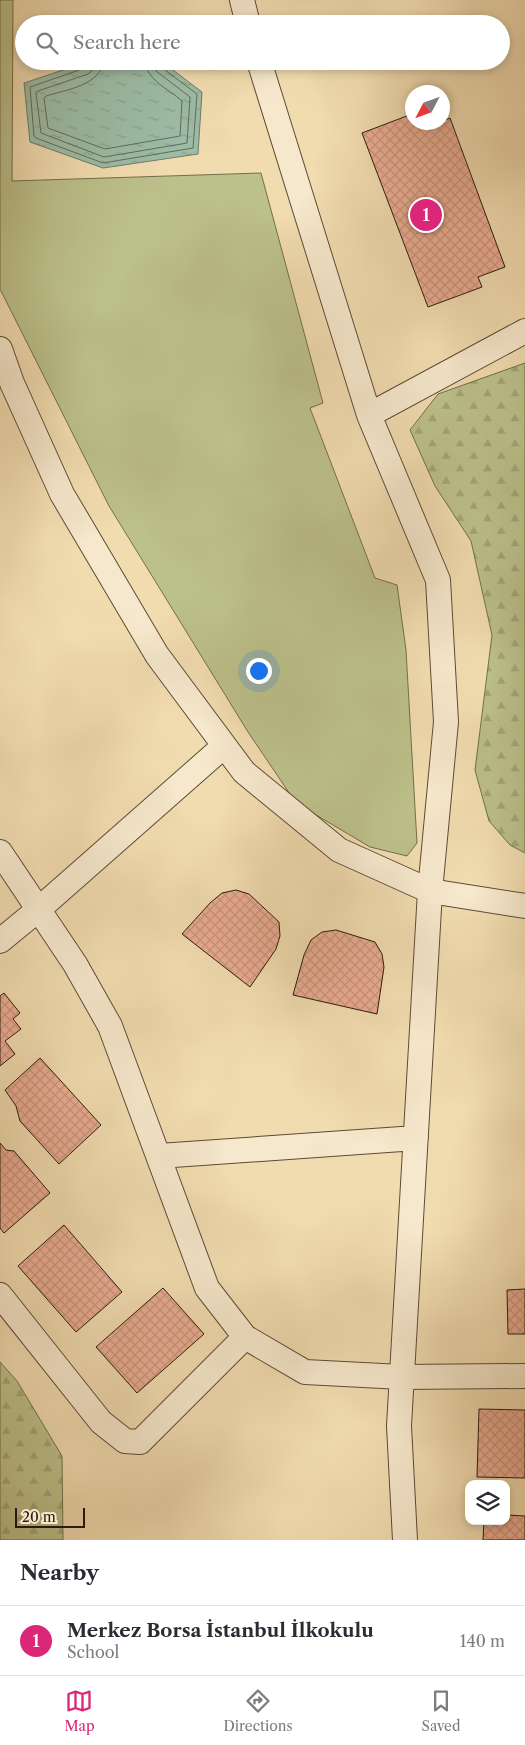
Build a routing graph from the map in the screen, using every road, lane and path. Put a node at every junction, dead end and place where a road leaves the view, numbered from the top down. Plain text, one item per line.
1 (242, 0) edge
2 (246, 15) edge
3 (262, 70) edge
4 (525, 331) edge
5 (0, 349) edge
6 (6, 385) edge
7 (369, 415) junction
8 (224, 746) junction
9 (0, 852) edge
10 (430, 891) junction
11 (525, 906) edge
12 (38, 909) junction
13 (0, 941) edge
14 (416, 1138) junction
15 (158, 1156) junction
16 (0, 1295) edge
17 (245, 1337) junction
18 (525, 1376) edge
19 (402, 1377) junction
20 (405, 1540) edge

1 - 2 street
3 - 7 street
4 - 7 street
5 - 6 street
6 - 8 street
7 - 10 street
8 - 10 street
8 - 12 street
9 - 12 street
10 - 11 street
10 - 14 street
12 - 13 street
12 - 15 street
14 - 15 street
14 - 19 street
15 - 17 street
16 - 17 street
17 - 19 street
18 - 19 street
19 - 20 street

